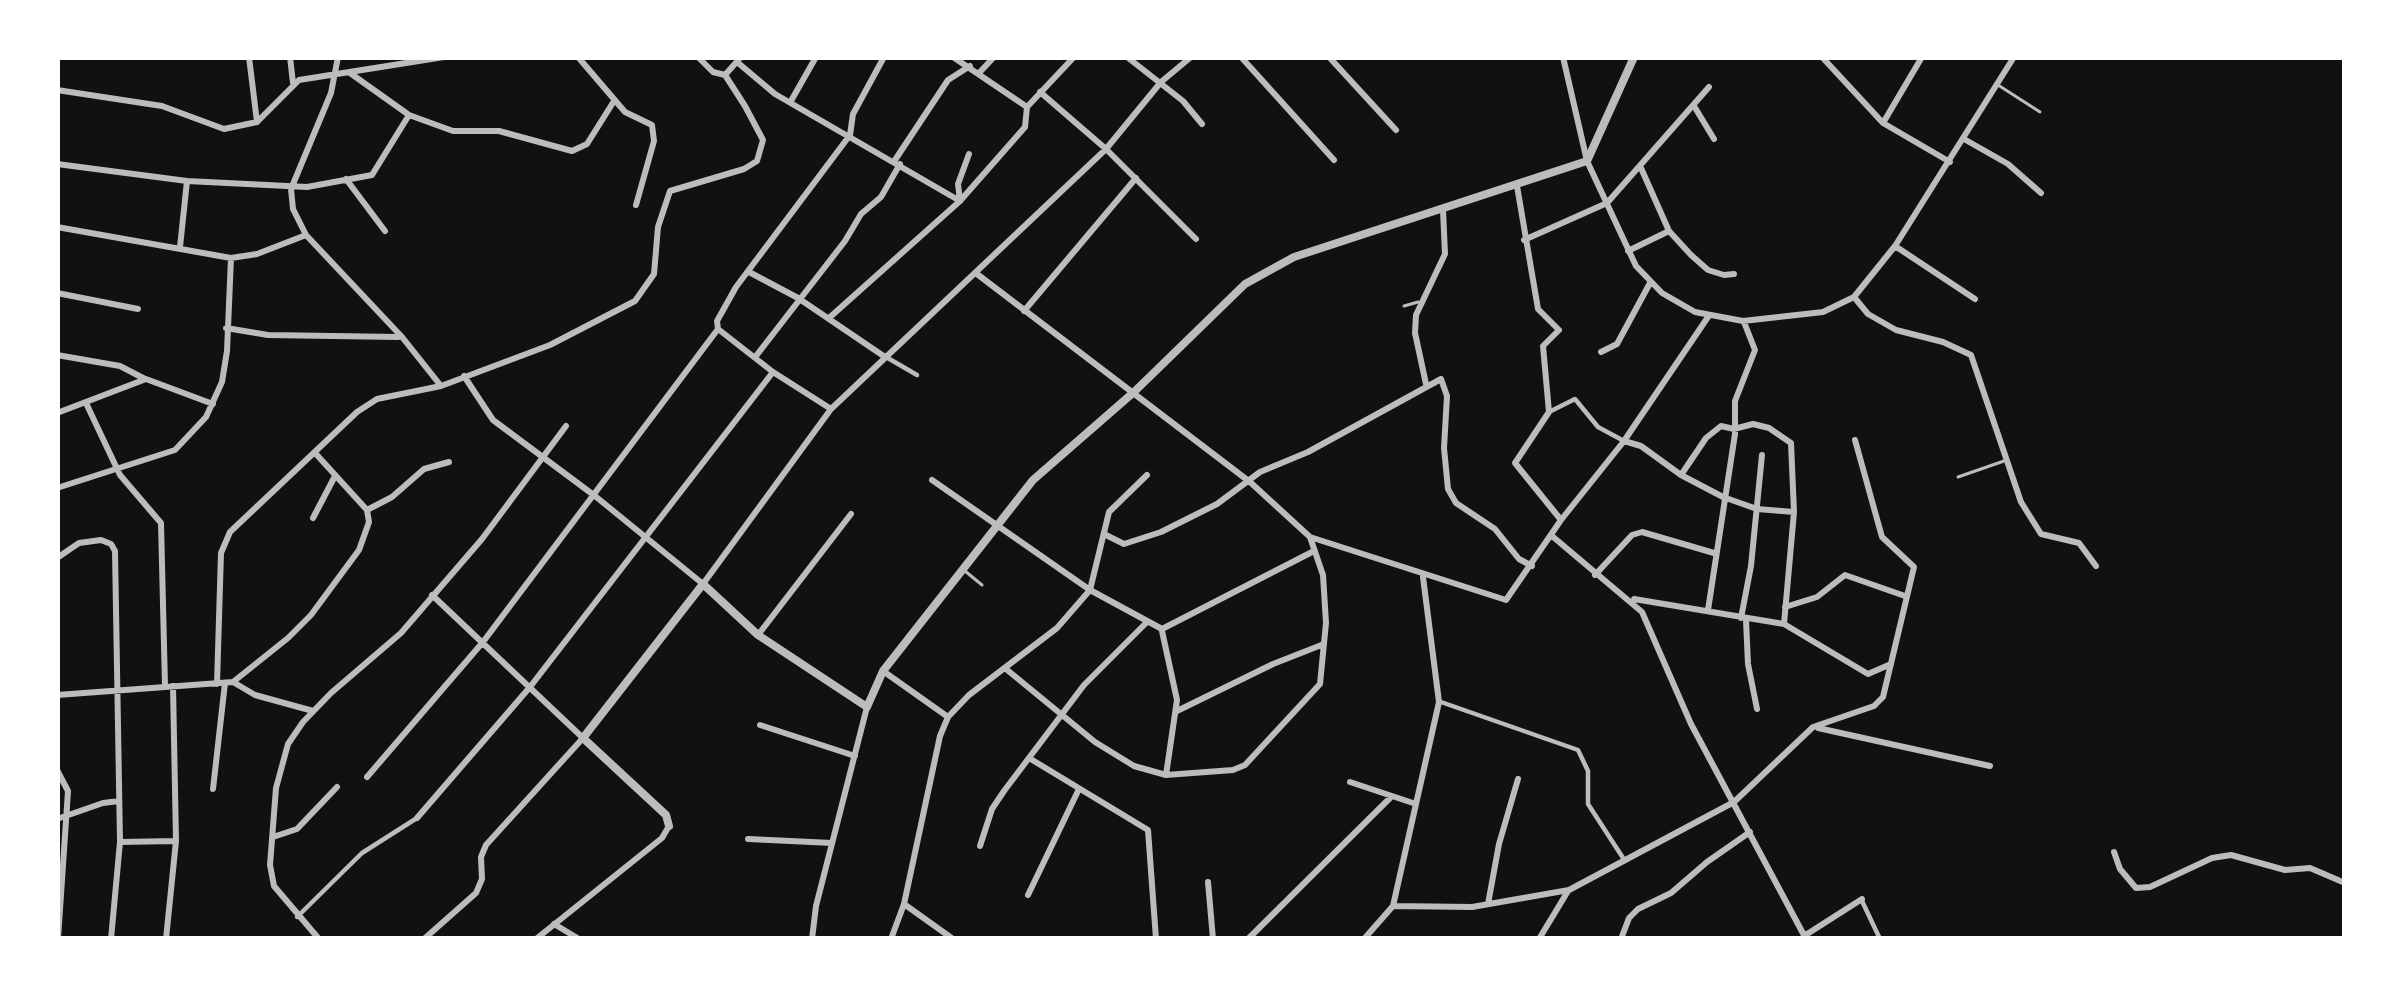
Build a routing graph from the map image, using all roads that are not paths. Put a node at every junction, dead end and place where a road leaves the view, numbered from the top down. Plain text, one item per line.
1 (249, 57) edge
2 (290, 57) edge
3 (338, 57) edge
4 (444, 57) edge
5 (578, 57) edge
6 (698, 57) edge
7 (816, 57) edge
8 (884, 57) edge
9 (953, 57) edge
10 (994, 57) edge
11 (1075, 57) edge
12 (1127, 57) edge
13 (1190, 57) edge
14 (1241, 57) edge
15 (1329, 57) edge
16 (1563, 57) edge
17 (1634, 57) edge
18 (1822, 57) edge
19 (1922, 57) edge
20 (2014, 57) edge
21 (739, 59) edge
22 (970, 66) junction
23 (350, 73) junction
24 (338, 74) junction
25 (979, 74) junction
26 (725, 75) junction
27 (1161, 82) junction
28 (293, 83) junction
29 (1998, 85) junction
30 (1709, 87) dead end
31 (57, 90) edge
32 (1040, 92) junction
33 (614, 101) junction
34 (791, 101) junction
35 (1694, 106) junction
36 (1028, 107) junction
37 (2040, 112) dead end
38 (409, 115) junction
39 (257, 122) junction
40 (1883, 123) junction
41 (1202, 124) dead end
42 (1396, 130) dead end
43 (850, 135) junction
44 (1714, 139) dead end
45 (1964, 139) junction
46 (1106, 149) junction
47 (969, 154) dead end
48 (1334, 160) dead end
49 (1587, 161) junction
50 (1950, 162) junction
51 (897, 163) junction
52 (57, 164) edge
53 (1641, 168) junction
54 (1136, 178) junction
55 (346, 179) junction
56 (187, 181) junction
57 (1517, 186) junction
58 (291, 189) junction
59 (2041, 193) dead end
60 (960, 201) junction
61 (1606, 203) junction
62 (636, 205) dead end
63 (1443, 210) junction
64 (57, 227) edge
65 (385, 231) dead end
66 (1669, 231) junction
67 (306, 235) junction
68 (1196, 239) dead end
69 (1524, 240) junction
70 (1895, 246) junction
71 (180, 247) junction
72 (1628, 251) junction
73 (232, 258) junction
74 (749, 272) junction
75 (977, 274) junction
76 (1734, 274) dead end
77 (1650, 284) junction
78 (57, 293) edge
79 (1854, 297) junction
80 (798, 298) junction
81 (1975, 298) dead end
82 (1420, 302) junction
83 (1404, 306) dead end
84 (138, 309) dead end
85 (1024, 311) junction
86 (1708, 317) junction
87 (829, 318) junction
88 (1743, 321) junction
89 (718, 325) junction
90 (226, 328) junction
91 (402, 337) junction
92 (1601, 352) dead end
93 (57, 355) edge
94 (756, 356) junction
95 (885, 357) junction
96 (773, 372) junction
97 (464, 376) junction
98 (917, 376) dead end
99 (146, 379) junction
100 (1426, 384) junction
101 (441, 386) junction
102 (1134, 392) junction
103 (86, 403) junction
104 (213, 404) junction
105 (831, 409) junction
106 (57, 412) edge
107 (1550, 412) junction
108 (566, 426) dead end
109 (1735, 429) junction
110 (1855, 440) dead end
111 (1624, 441) junction
112 (316, 454) junction
113 (1762, 455) dead end
114 (542, 458) junction
115 (2006, 460) junction
116 (449, 462) dead end
117 (118, 470) junction
118 (1147, 475) dead end
119 (1681, 475) junction
120 (335, 476) junction
121 (1958, 477) dead end
122 (932, 480) dead end
123 (1250, 482) junction
124 (57, 488) edge
125 (596, 496) junction
126 (1724, 497) junction
127 (1757, 509) junction
128 (367, 510) junction
129 (1794, 512) junction
130 (851, 514) dead end
131 (313, 518) dead end
132 (1561, 520) junction
133 (996, 528) junction
134 (1104, 535) junction
135 (1552, 536) junction
136 (1310, 537) junction
137 (646, 541) junction
138 (1314, 551) junction
139 (1715, 554) junction
140 (57, 557) edge
141 (1532, 566) junction
142 (2096, 566) dead end
143 (964, 570) junction
144 (1595, 575) junction
145 (1423, 576) junction
146 (703, 584) junction
147 (982, 585) dead end
148 (1090, 590) junction
149 (432, 595) junction
150 (1905, 596) junction
151 (1631, 599) junction
152 (1785, 608) junction
153 (1708, 610) junction
154 (1743, 619) junction
155 (1147, 622) junction
156 (1784, 624) junction
157 (1162, 629) junction
158 (758, 635) junction
159 (483, 642) junction
160 (1324, 644) junction
161 (1891, 664) junction
162 (1006, 669) junction
163 (883, 671) junction
164 (225, 683) junction
165 (169, 686) junction
166 (530, 687) junction
167 (117, 688) junction
168 (57, 695) edge
169 (1439, 702) junction
170 (867, 707) junction
171 (1757, 709) dead end
172 (313, 711) junction
173 (1177, 711) junction
174 (1062, 715) junction
175 (948, 717) junction
176 (760, 725) dead end
177 (1814, 727) junction
178 (584, 738) junction
179 (855, 756) junction
180 (1029, 758) junction
181 (1990, 766) dead end
182 (57, 770) edge
183 (1166, 775) junction
184 (367, 777) dead end
185 (1518, 779) dead end
186 (1350, 782) dead end
187 (337, 787) dead end
188 (213, 789) dead end
189 (1078, 790) junction
190 (1390, 798) junction
191 (119, 801) junction
192 (1734, 802) junction
193 (1413, 803) junction
194 (67, 813) junction
195 (417, 818) joint
196 (57, 819) edge
197 (669, 826) joint
198 (1750, 832) junction
199 (273, 837) junction
200 (748, 839) dead end
201 (176, 841) junction
202 (120, 842) junction
203 (832, 843) junction
204 (980, 846) dead end
205 (2114, 852) dead end
206 (1625, 861) junction
207 (1208, 882) dead end
208 (2345, 883) edge
209 (1569, 890) junction
210 (1028, 895) dead end
211 (1862, 899) joint
212 (904, 904) junction
213 (1488, 904) junction
214 (1393, 906) junction
215 (297, 916) junction
216 (554, 924) junction
217 (1805, 937) edge
218 (58, 939) edge
219 (111, 939) edge
220 (166, 939) edge
221 (319, 939) edge
222 (424, 939) edge
223 (536, 939) edge
224 (579, 939) edge
225 (812, 939) edge
226 (891, 939) edge
227 (953, 939) edge
228 (1156, 939) edge
229 (1213, 939) edge
230 (1248, 939) edge
231 (1364, 939) edge
232 (1539, 939) edge
233 (1621, 939) edge
234 (1880, 939) edge

1 - 39 street
2 - 28 street
3 - 24 street
4 - 23 street
5 - 33 street
6 - 26 street
7 - 34 street
8 - 43 street
9 - 22 street
10 - 25 street
11 - 32 street
12 - 27 street
13 - 27 street
14 - 48 street
15 - 42 street
16 - 49 street
17 - 49 street
18 - 40 street
19 - 40 street
20 - 29 street
21 - 26 street
21 - 34 street
22 - 25 street
22 - 51 street
23 - 24 street
23 - 38 street
24 - 28 street
24 - 58 street
25 - 36 street
26 - 97 street
27 - 41 street
27 - 46 street
28 - 39 street
29 - 37 lane
29 - 45 street
30 - 35 street
31 - 39 street
32 - 36 street
32 - 46 street
33 - 38 street
33 - 62 street
34 - 43 street
35 - 44 street
35 - 53 street
36 - 60 street
38 - 55 street
40 - 50 street
43 - 51 street
43 - 74 street
45 - 50 street
45 - 59 street
46 - 54 street
46 - 75 street
47 - 60 street
49 - 57 street
49 - 61 street
50 - 70 street
51 - 60 street
51 - 80 street
52 - 56 street
53 - 61 street
53 - 66 street
54 - 68 street
54 - 85 street
55 - 58 street
55 - 65 street
56 - 58 street
56 - 71 street
57 - 63 street
57 - 69 street
58 - 67 street
60 - 87 street
61 - 69 street
61 - 72 street
63 - 82 street
63 - 102 street
64 - 71 street
66 - 72 street
66 - 76 street
67 - 73 street
67 - 91 street
69 - 107 street
70 - 79 street
70 - 81 street
71 - 73 street
72 - 77 street
73 - 90 street
74 - 80 street
74 - 89 street
75 - 85 street
75 - 95 street
77 - 86 street
77 - 92 street
78 - 84 street
79 - 88 street
79 - 115 street
80 - 87 street
80 - 94 street
82 - 83 lane
82 - 100 street
85 - 102 street
86 - 88 street
86 - 111 street
87 - 95 street
88 - 109 street
89 - 94 street
89 - 125 street
90 - 91 street
90 - 104 street
91 - 101 street
93 - 99 street
94 - 96 street
95 - 98 street
95 - 105 street
96 - 105 street
96 - 137 street
97 - 101 street
97 - 114 street
99 - 103 street
99 - 104 street
100 - 123 street
100 - 141 street
101 - 112 street
102 - 123 street
102 - 133 street
103 - 106 street
103 - 117 street
104 - 117 street
105 - 146 street
107 - 111 street
107 - 132 street
108 - 114 street
109 - 119 street
109 - 126 street
109 - 129 street
110 - 150 street
111 - 119 street
111 - 132 street
112 - 120 street
112 - 164 street
113 - 127 street
114 - 125 street
114 - 149 street
115 - 121 lane
115 - 142 street
116 - 128 street
117 - 124 street
117 - 165 street
118 - 134 street
119 - 126 street
120 - 128 street
120 - 131 street
122 - 133 street
123 - 134 street
123 - 136 street
125 - 137 street
125 - 159 street
126 - 127 street
126 - 139 street
127 - 129 street
127 - 154 street
128 - 164 street
129 - 152 street
130 - 158 street
132 - 135 street
133 - 143 street
133 - 148 street
134 - 148 street
135 - 141 street
135 - 144 street
136 - 138 street
136 - 145 street
137 - 146 street
137 - 166 street
138 - 157 street
138 - 160 street
139 - 144 street
139 - 153 street
140 - 167 street
141 - 145 street
143 - 147 lane
143 - 163 street
144 - 151 street
145 - 169 street
146 - 158 street
146 - 178 street
148 - 155 street
148 - 162 street
149 - 159 street
149 - 172 street
150 - 152 street
150 - 161 street
151 - 153 street
151 - 192 street
152 - 156 street
153 - 154 street
154 - 156 street
154 - 171 street
155 - 157 street
155 - 174 street
156 - 161 street
157 - 173 street
158 - 170 street
159 - 166 street
159 - 184 street
160 - 173 street
160 - 183 street
161 - 177 street
162 - 174 street
162 - 175 street
163 - 170 street
163 - 175 street
164 - 165 street
164 - 172 street
164 - 188 street
165 - 167 street
165 - 201 street
166 - 178 street
166 - 195 street
167 - 168 street
167 - 191 street
169 - 193 street
169 - 206 street
170 - 179 street
172 - 199 street
173 - 183 street
174 - 180 street
174 - 183 street
175 - 212 street
176 - 179 street
177 - 181 street
177 - 192 street
178 - 197 street
178 - 222 street
179 - 203 street
180 - 189 street
180 - 204 street
182 - 194 street
185 - 213 street
186 - 190 street
187 - 199 street
189 - 210 street
189 - 228 street
190 - 193 street
190 - 230 street
191 - 194 street
191 - 202 street
192 - 198 street
192 - 206 street
193 - 214 street
194 - 196 street
194 - 218 street
195 - 215 street
197 - 216 street
198 - 217 street
198 - 233 street
199 - 215 street
200 - 203 street
201 - 202 street
201 - 220 street
202 - 219 street
203 - 225 street
205 - 208 street
206 - 209 street
207 - 229 street
209 - 213 street
209 - 232 street
211 - 217 street
211 - 234 street
212 - 226 street
212 - 227 street
213 - 214 street
214 - 231 street
215 - 221 street
216 - 223 street
216 - 224 street

